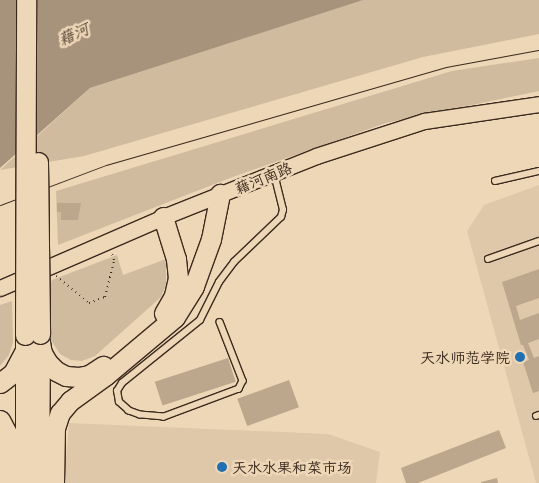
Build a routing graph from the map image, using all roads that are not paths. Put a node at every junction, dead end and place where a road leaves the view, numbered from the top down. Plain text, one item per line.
1 (26, 0) edge
2 (36, 0) edge
3 (539, 104) edge
4 (539, 171) edge
5 (273, 173) junction
6 (495, 181) dead end
7 (220, 194) junction
8 (163, 217) junction
9 (539, 241) edge
10 (488, 259) dead end
11 (0, 288) edge
12 (220, 322) dead end
13 (33, 340) junction
14 (0, 383) edge
15 (0, 420) edge
16 (9, 483) edge
17 (25, 483) edge
18 (39, 483) edge
19 (54, 483) edge

1 - 13 highway, bridge
2 - 13 highway, bridge
3 - 5 main road, 藉河南路
4 - 6 lane
5 - 7 main road, 藉河南路
5 - 12 lane
7 - 8 main road, 藉河南路
7 - 19 highway
8 - 11 main road, 藉河南路
8 - 13 highway
9 - 10 lane
13 - 14 highway
13 - 17 highway
13 - 18 highway
15 - 16 highway

